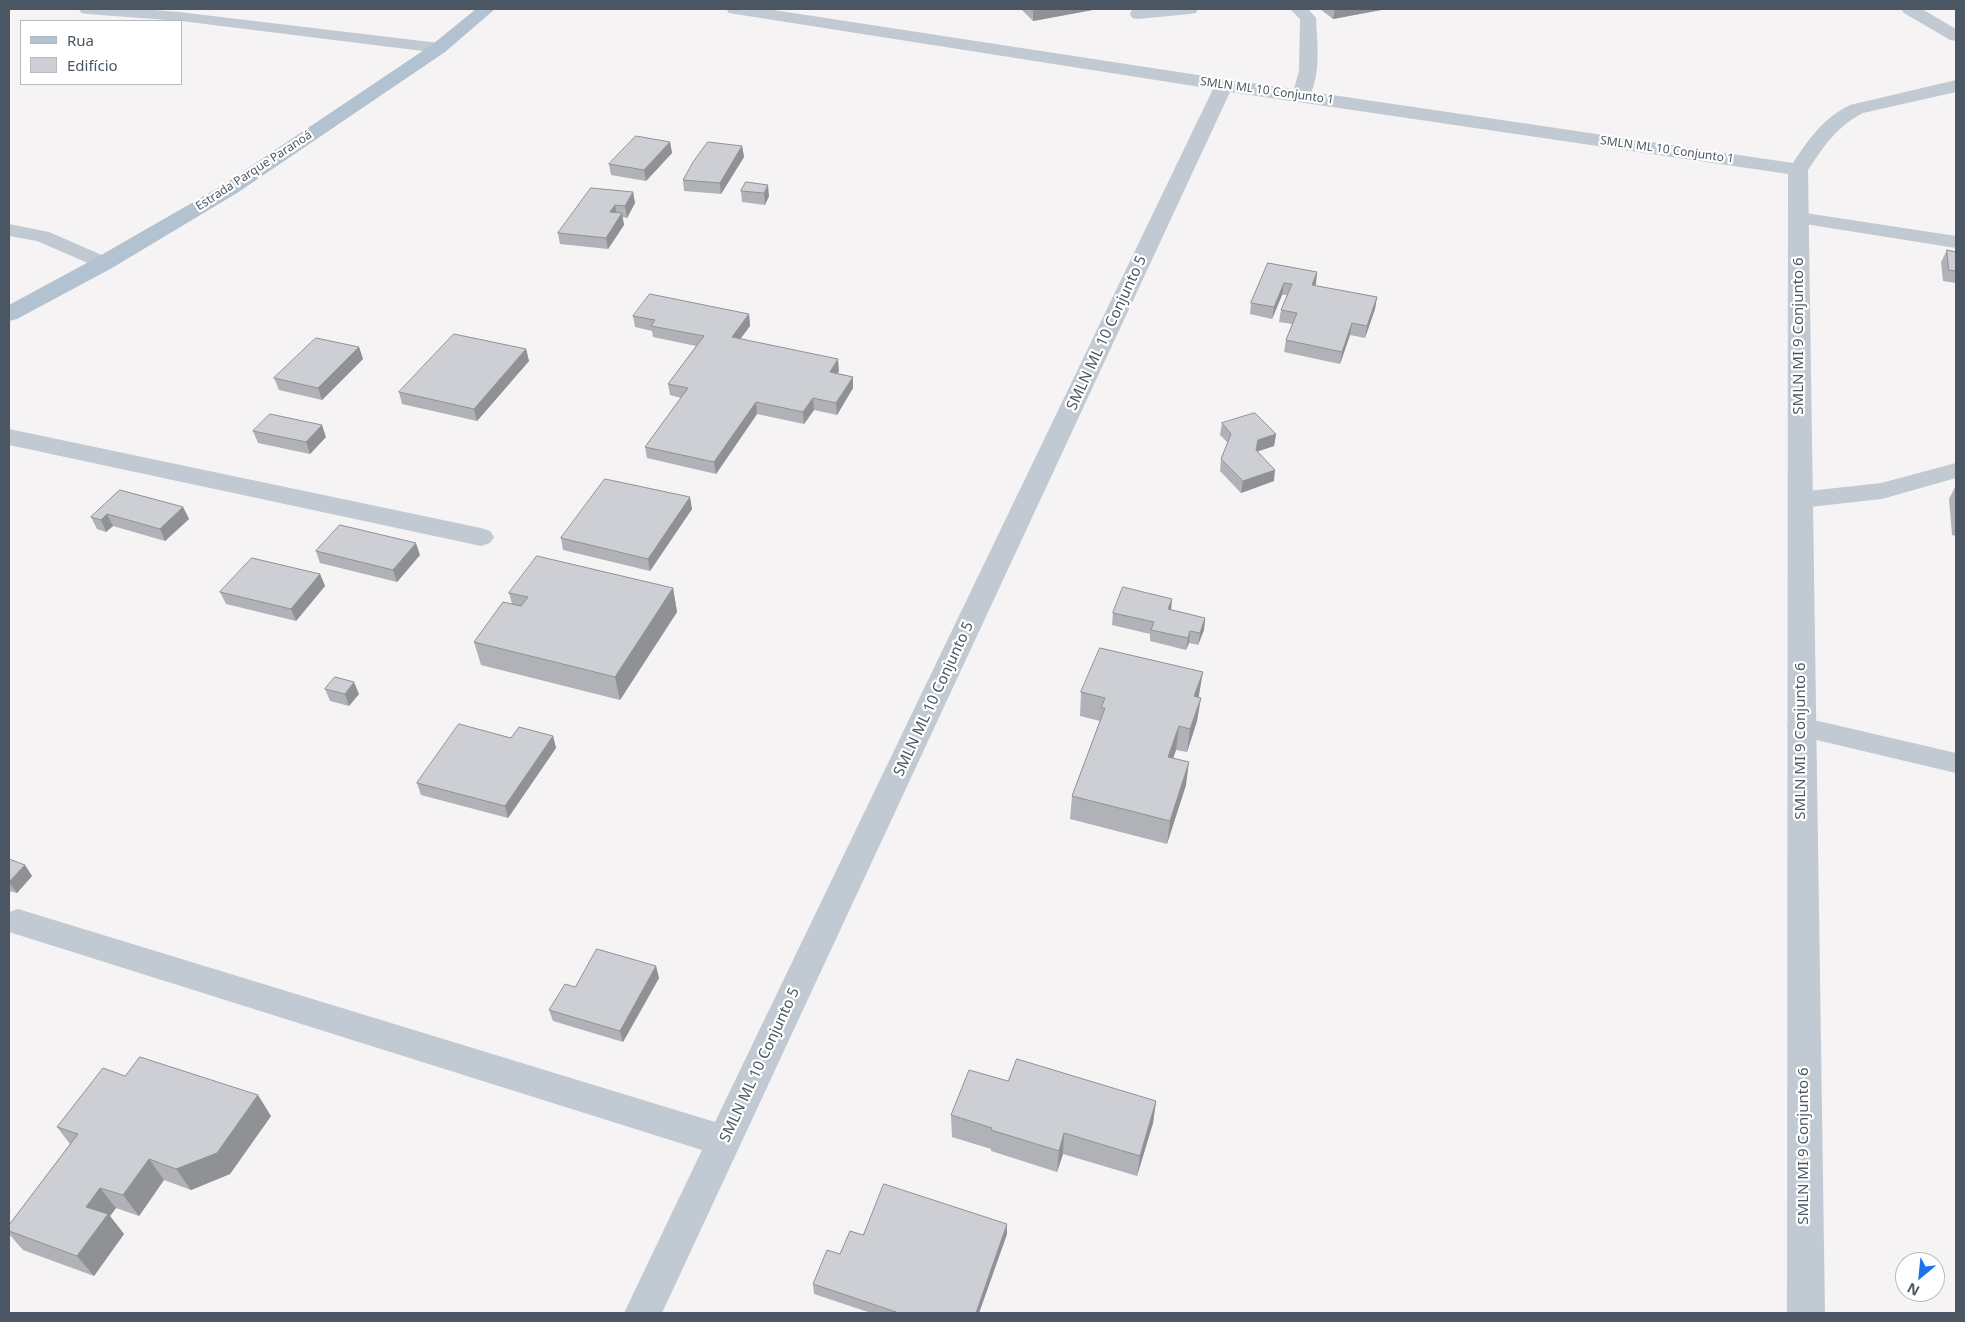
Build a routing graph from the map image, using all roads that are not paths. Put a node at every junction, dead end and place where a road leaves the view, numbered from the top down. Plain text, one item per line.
1 (87, 9) edge
2 (486, 9) edge
3 (735, 9) edge
4 (1190, 9) edge
5 (1298, 9) edge
6 (1910, 9) edge
7 (1138, 14) dead end
8 (1956, 36) edge
9 (439, 48) junction
10 (1224, 85) junction
11 (1956, 86) edge
12 (1301, 96) junction
13 (1798, 170) junction
14 (1799, 218) junction
15 (9, 230) edge
16 (1956, 242) edge
17 (104, 262) junction
18 (9, 314) edge
19 (9, 436) edge
20 (1956, 470) edge
21 (1800, 500) junction
22 (481, 537) dead end
23 (1801, 726) junction
24 (1956, 763) edge
25 (18, 922) dead end
26 (725, 1141) junction
27 (643, 1313) edge
28 (1806, 1313) edge

1 - 9 lane
2 - 9 main road, Estrada Parque Paranoá
3 - 10 street, SMLN ML 10 Conjunto 1
4 - 7 lane
5 - 12 lane
6 - 8 street
9 - 17 main road, Estrada Parque Paranoá
10 - 12 street, SMLN ML 10 Conjunto 1
10 - 26 street, SMLN ML 10 Conjunto 5
11 - 13 street
12 - 13 street, SMLN ML 10 Conjunto 1
13 - 14 street, SMLN MI 9 Conjunto 6
14 - 16 lane
14 - 21 street, SMLN MI 9 Conjunto 6
15 - 17 lane
17 - 18 main road, Estrada Parque Paranoá
19 - 22 street
20 - 21 lane
21 - 23 street, SMLN MI 9 Conjunto 6
23 - 24 lane
23 - 28 street, SMLN MI 9 Conjunto 6
25 - 26 street
26 - 27 street, SMLN ML 10 Conjunto 5

